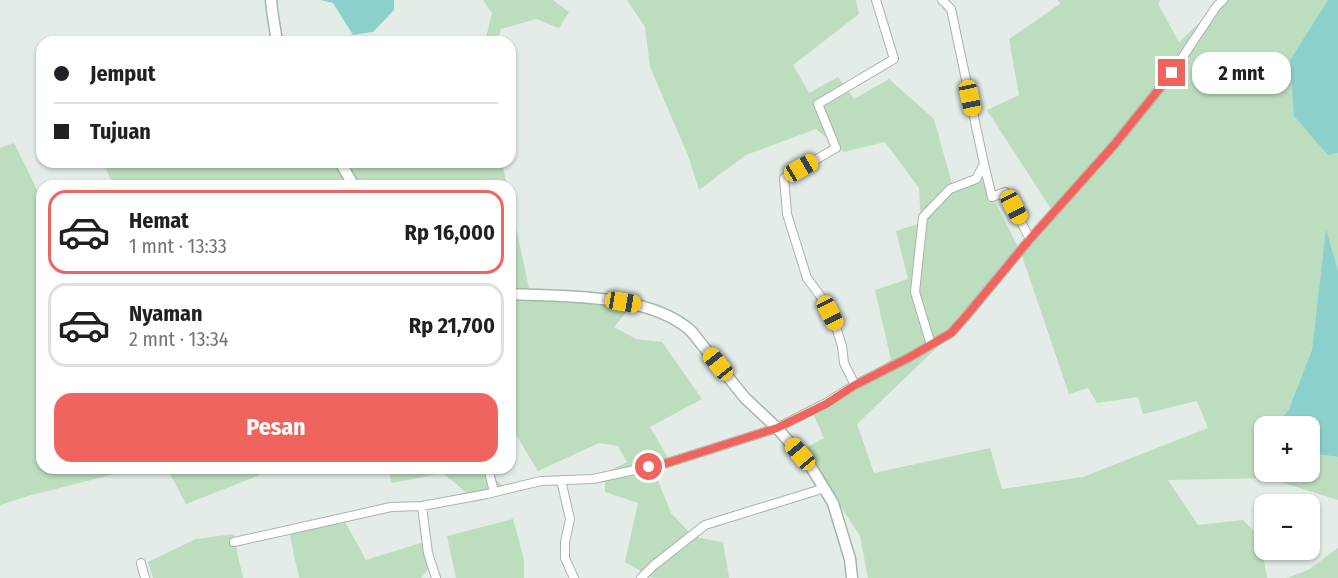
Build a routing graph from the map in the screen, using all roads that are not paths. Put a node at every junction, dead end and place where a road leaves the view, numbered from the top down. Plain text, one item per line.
1 (271, 0) edge
2 (876, 0) edge
3 (942, 0) edge
4 (1223, 0) edge
5 (276, 36) edge
6 (984, 164) junction
7 (1030, 239) junction
8 (516, 294) edge
9 (931, 345) junction
10 (855, 385) junction
11 (777, 428) junction
12 (490, 474) edge
13 (561, 480) junction
14 (825, 488) junction
15 (494, 492) junction
16 (422, 506) junction
17 (234, 542) dead end
18 (141, 563) dead end
19 (145, 578) edge
20 (436, 578) edge
21 (574, 578) edge
22 (641, 578) edge
23 (852, 578) edge

1 - 5 street
2 - 10 street
3 - 6 street
4 - 7 street
6 - 7 street
6 - 9 street
7 - 9 street
8 - 11 street
9 - 10 street
10 - 11 street
11 - 13 street
11 - 14 street
12 - 15 street
13 - 15 street
13 - 21 street
14 - 22 street
14 - 23 street
15 - 16 street
16 - 17 street
16 - 20 street
18 - 19 street

